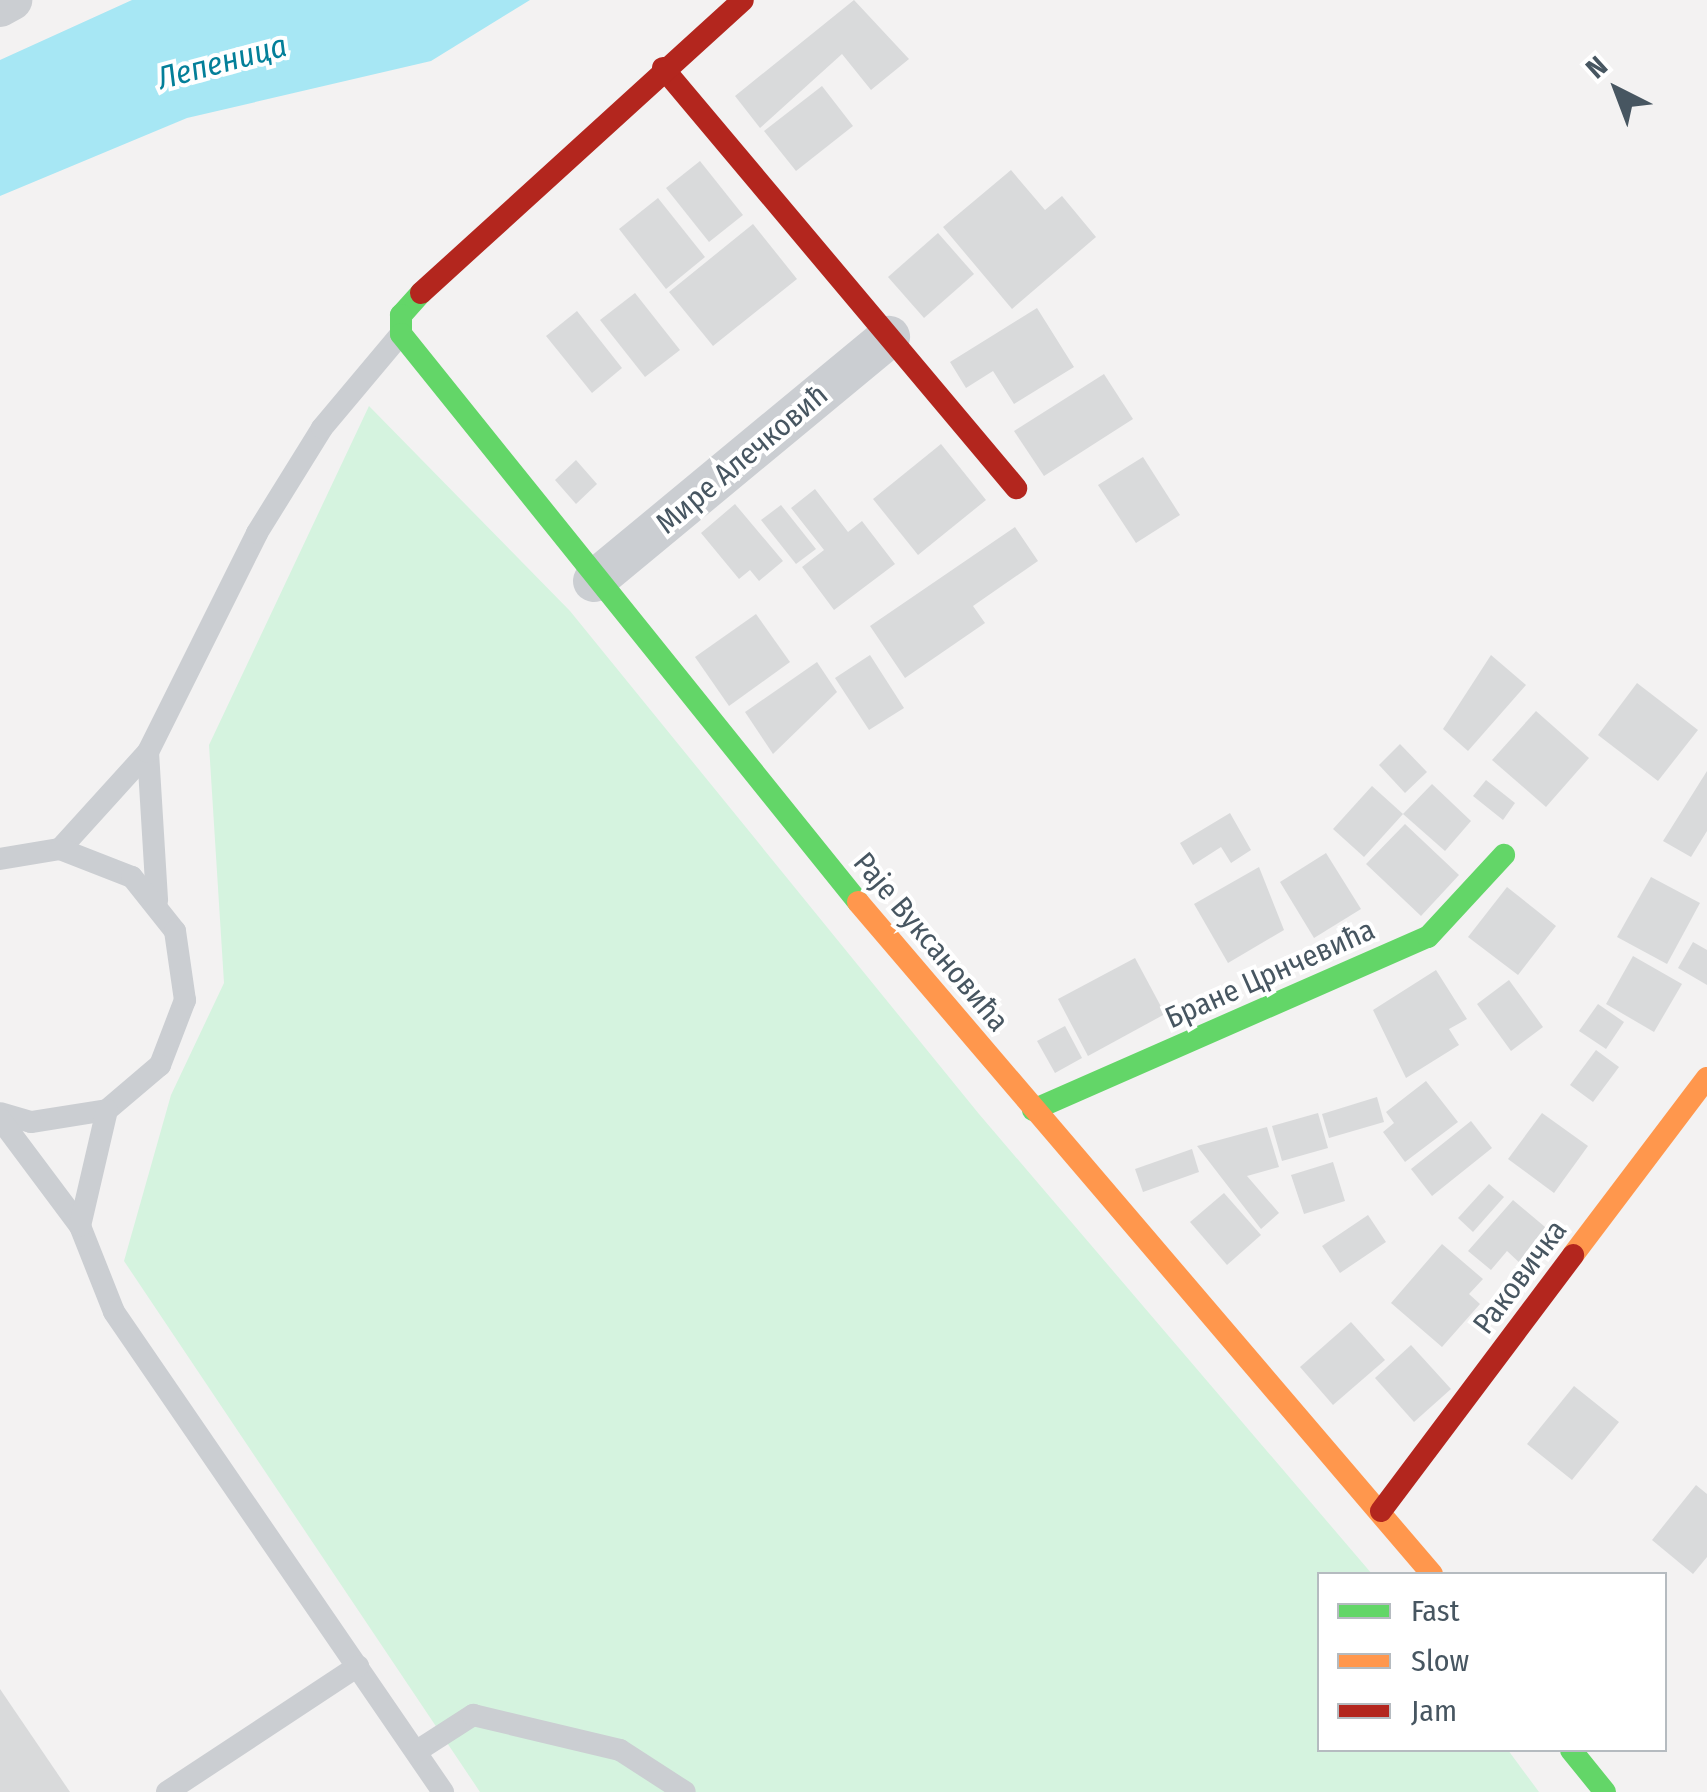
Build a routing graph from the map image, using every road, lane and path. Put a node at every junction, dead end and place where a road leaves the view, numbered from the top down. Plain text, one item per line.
1 (12, 0) edge
2 (743, 0) edge
3 (0, 6) edge
4 (663, 68) junction
5 (401, 334) junction
6 (889, 336) junction
7 (1016, 488) dead end
8 (594, 581) junction
9 (148, 752) junction
10 (60, 849) junction
11 (1504, 855) dead end
12 (0, 859) edge
13 (157, 901) junction
14 (1707, 1078) edge
15 (107, 1110) junction
16 (1033, 1110) junction
17 (0, 1116) edge
18 (80, 1226) junction
19 (1381, 1511) junction
20 (1430, 1572) edge
21 (358, 1666) junction
22 (417, 1751) junction
23 (1574, 1752) edge
24 (167, 1792) edge
25 (443, 1792) edge
26 (685, 1792) edge
27 (1605, 1792) edge

1 - 3 street
2 - 4 street
4 - 5 street
4 - 6 street
5 - 8 street, Раје Вуксановића
5 - 9 lane
6 - 7 street
6 - 8 street, Мире Алечковић
8 - 16 street, Раје Вуксановића
9 - 10 lane
9 - 13 lane
10 - 12 lane
10 - 13 lane
11 - 16 street, Бране Црнчевића
13 - 15 lane
14 - 19 street, Раковичка
15 - 17 lane
15 - 18 lane
16 - 19 street, Раје Вуксановића
17 - 18 lane
18 - 21 lane
19 - 20 street, Раје Вуксановића
21 - 22 lane
21 - 24 lane
22 - 25 lane
22 - 26 lane
23 - 27 street

